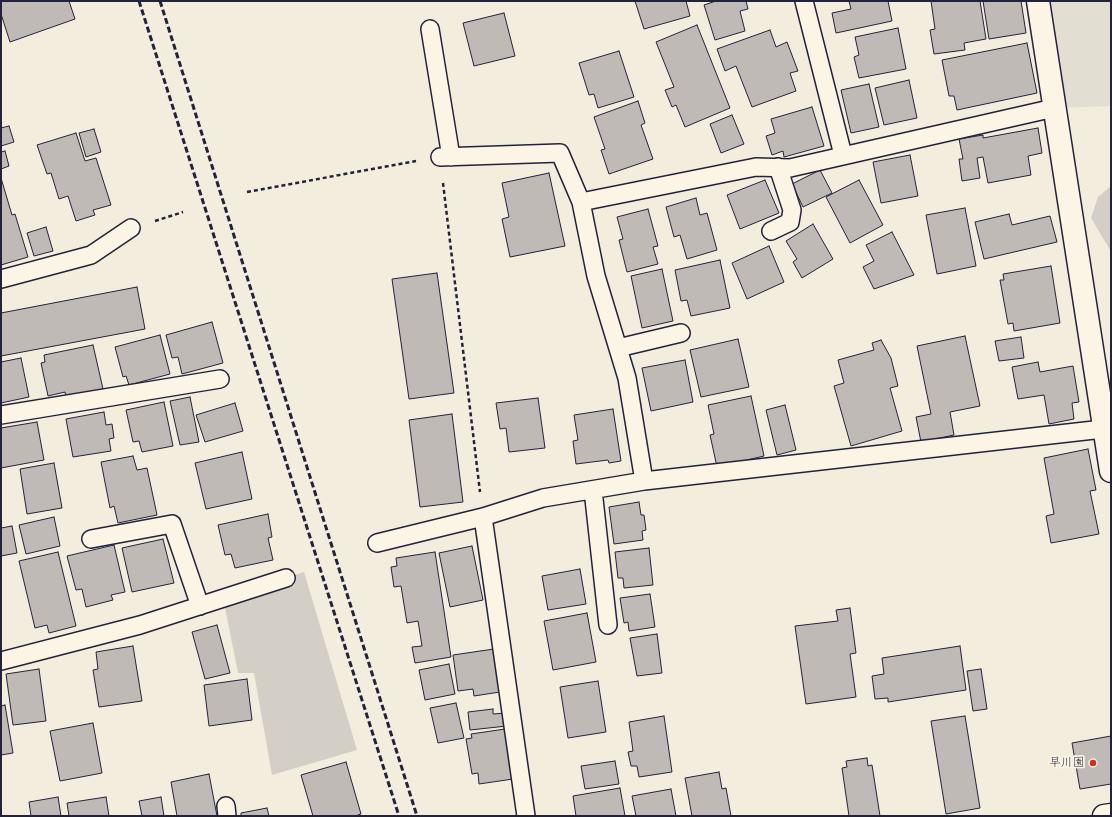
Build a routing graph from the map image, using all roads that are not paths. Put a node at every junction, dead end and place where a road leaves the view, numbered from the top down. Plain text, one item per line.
1 (804, 1) edge
2 (1038, 1) edge
3 (430, 29) dead end
4 (1054, 108) junction
5 (843, 155) junction
6 (778, 167) junction
7 (581, 202) junction
8 (131, 228) dead end
9 (771, 231) dead end
10 (1, 278) edge
11 (681, 333) dead end
12 (618, 348) junction
13 (220, 379) dead end
14 (1, 415) edge
15 (1103, 429) junction
16 (1111, 471) edge
17 (644, 481) junction
18 (593, 490) junction
19 (483, 517) junction
20 (91, 539) dead end
21 (377, 543) dead end
22 (286, 578) dead end
23 (200, 606) junction
24 (608, 625) dead end
25 (1, 661) edge
26 (1111, 814) edge
27 (526, 816) edge
28 (1104, 816) edge

1 - 5 lane
2 - 4 street
3 - 7 lane
4 - 5 lane
4 - 15 street
5 - 6 lane
6 - 7 lane
6 - 9 lane
7 - 12 lane
8 - 10 lane
11 - 12 lane
12 - 17 lane
13 - 14 lane
15 - 16 street
15 - 17 lane
17 - 18 lane
18 - 19 lane
18 - 24 lane
19 - 21 lane
19 - 27 lane
20 - 23 lane
22 - 23 lane
23 - 25 lane
26 - 28 street

